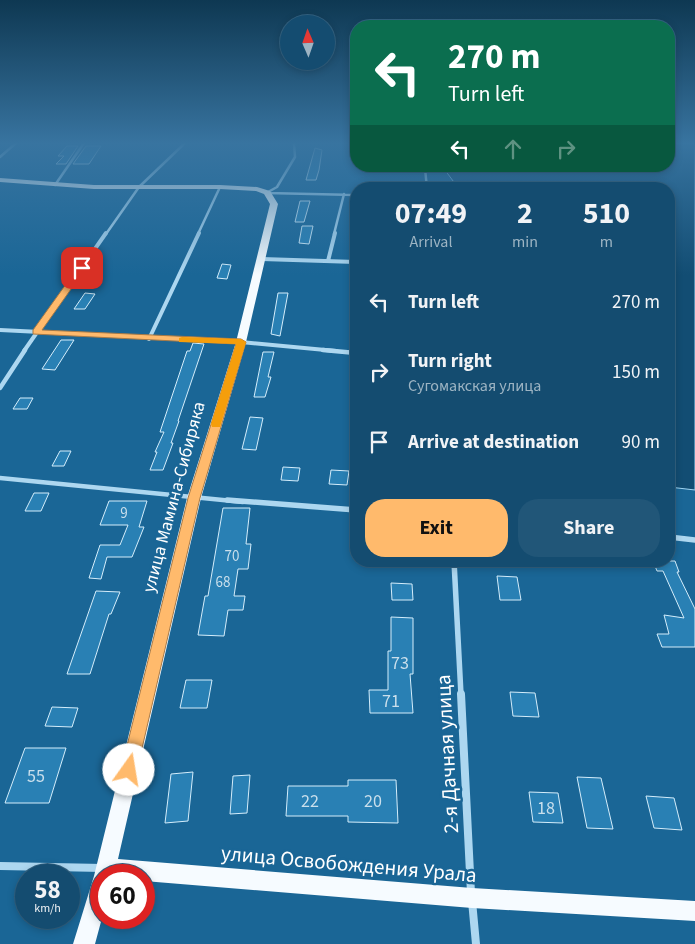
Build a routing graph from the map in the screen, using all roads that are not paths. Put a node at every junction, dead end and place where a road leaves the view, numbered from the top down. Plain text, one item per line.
1 (97, 187) edge
2 (138, 187) edge
3 (139, 187) edge
4 (220, 187) joint
5 (277, 187) edge
6 (267, 193) junction
7 (344, 194) junction
8 (350, 194) edge
9 (262, 259) junction
10 (328, 261) junction
11 (350, 262) edge
12 (0, 330) edge
13 (36, 332) junction
14 (149, 339) junction
15 (241, 342) junction
16 (350, 352) edge
17 (0, 388) edge
18 (0, 478) edge
19 (194, 498) junction
20 (350, 510) edge
21 (675, 538) edge
22 (695, 540) edge
23 (454, 567) edge
24 (107, 864) edge
25 (0, 866) edge
26 (90, 875) edge
27 (155, 879) edge
28 (472, 898) junction
29 (695, 911) edge
30 (90, 924) edge
31 (84, 944) edge
32 (476, 944) edge

1 - 2 main road
3 - 13 street
4 - 6 main road
4 - 14 street
5 - 6 street
6 - 7 street
6 - 9 main road, улица Мамина-Сибиряка
7 - 8 street
7 - 10 street
9 - 10 street
9 - 15 main road, улица Мамина-Сибиряка
10 - 11 street
12 - 13 street
13 - 14 street
13 - 17 street
14 - 15 street
15 - 16 street
15 - 19 main road, улица Мамина-Сибиряка
18 - 19 street
19 - 20 street
19 - 24 main road, улица Мамина-Сибиряка
21 - 22 street
23 - 28 street, 2-я Дачная улица
25 - 26 street, улица Освобождения Урала
27 - 28 main road, улица Освобождения Урала
28 - 29 main road, улица Освобождения Урала
28 - 32 street, 2-я Дачная улица
30 - 31 main road, улица Мамина-Сибиряка

